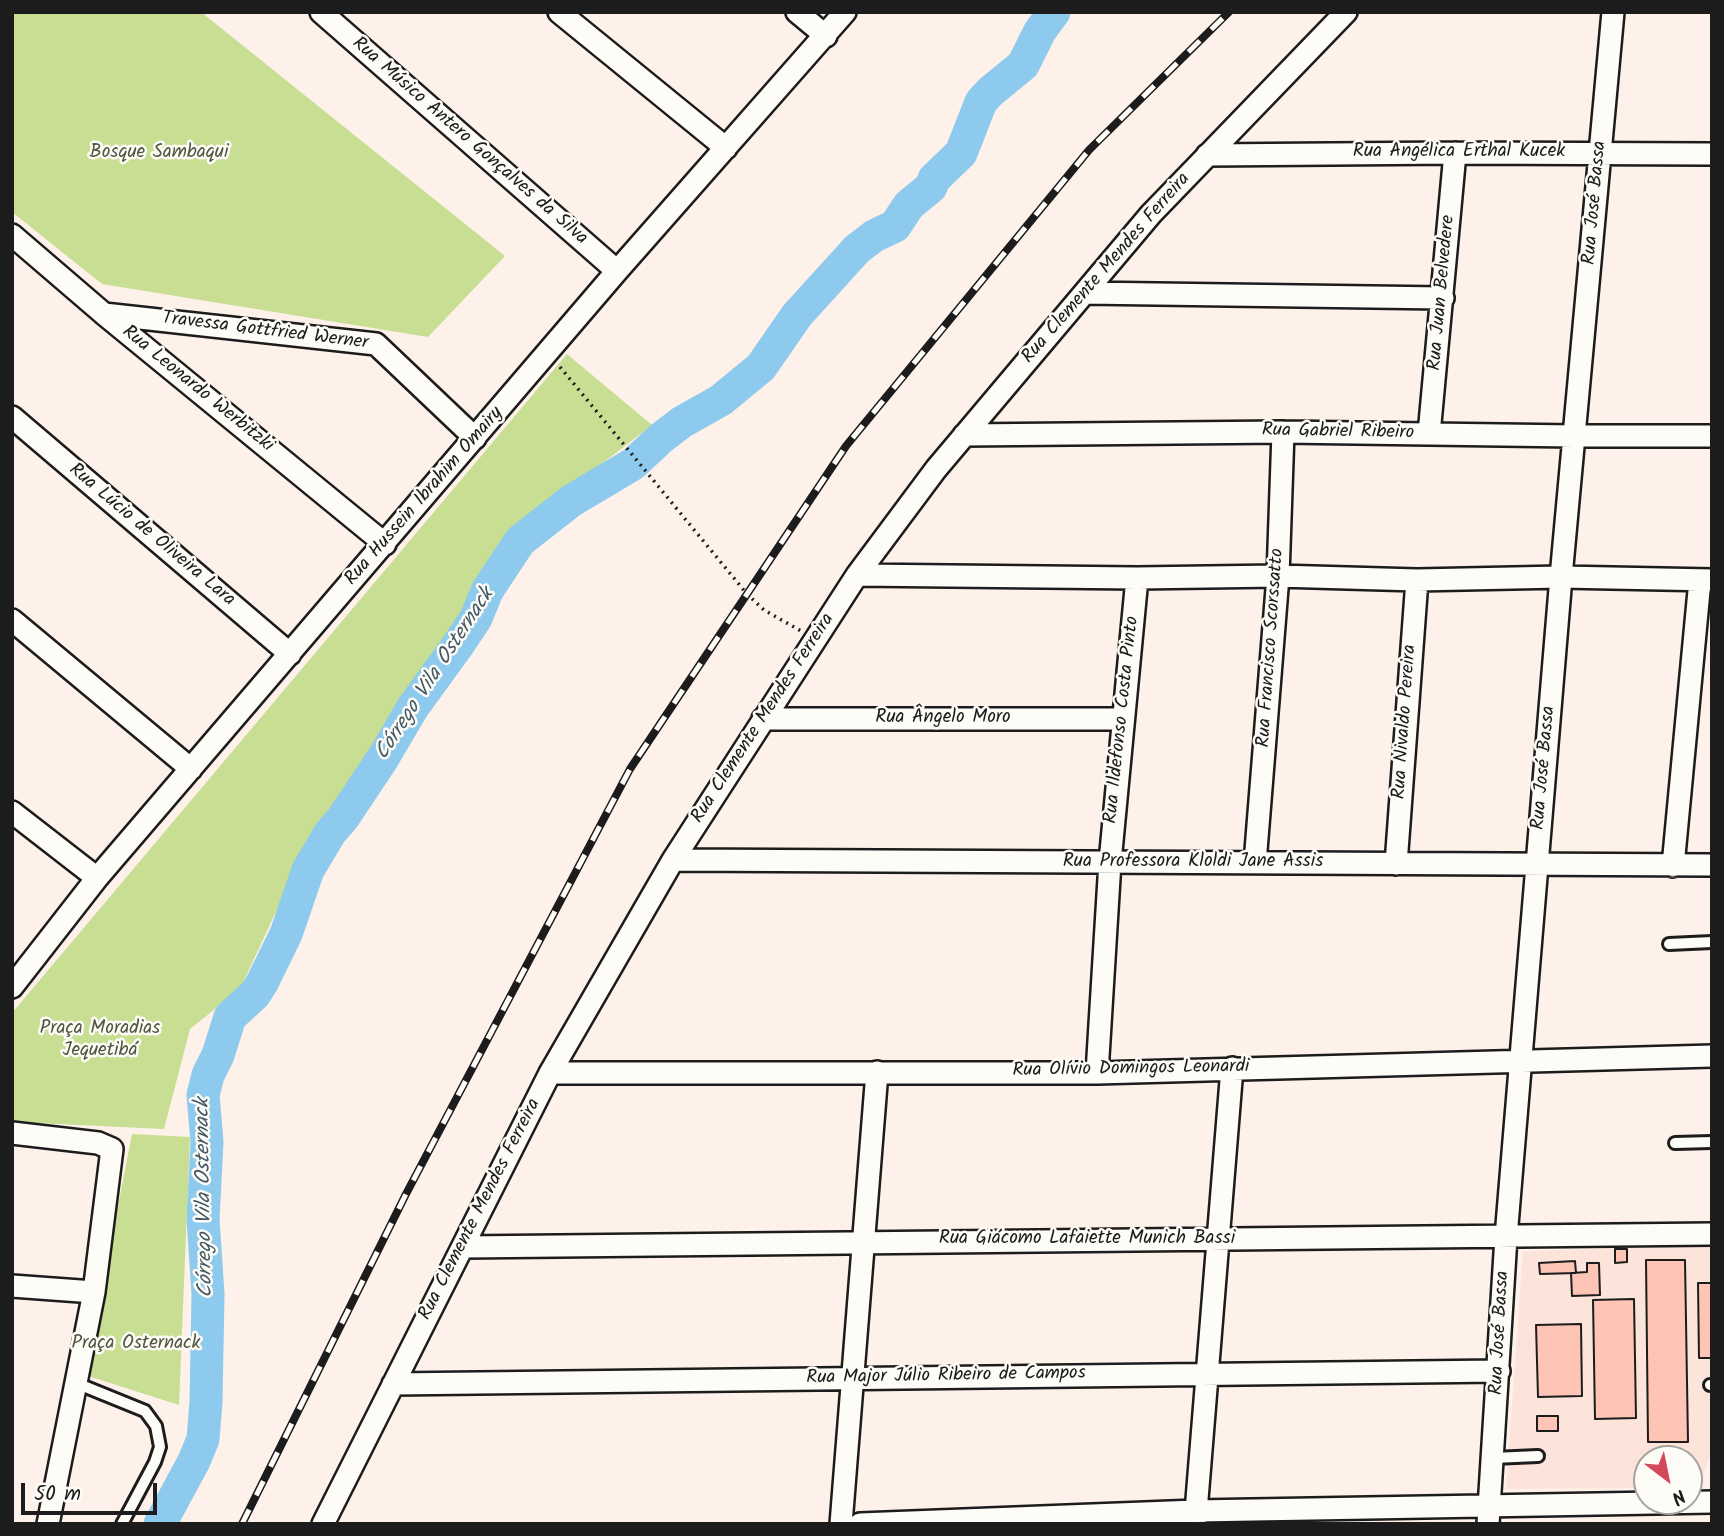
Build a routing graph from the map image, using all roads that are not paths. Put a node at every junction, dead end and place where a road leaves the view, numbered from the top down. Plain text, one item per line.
1 (321, 12) edge
2 (559, 12) edge
3 (797, 12) edge
4 (845, 12) edge
5 (1346, 12) edge
6 (1613, 12) edge
7 (826, 36) junction
8 (726, 148) junction
9 (1455, 153) junction
10 (1600, 153) junction
11 (1712, 154) edge
12 (1207, 155) junction
13 (12, 235) edge
14 (617, 271) junction
15 (1085, 293) junction
16 (1443, 298) junction
17 (104, 314) junction
18 (12, 417) edge
19 (1283, 432) junction
20 (1429, 434) junction
21 (964, 435) junction
22 (1575, 436) junction
23 (1712, 436) edge
24 (475, 438) junction
25 (385, 544) junction
26 (857, 575) junction
27 (1279, 576) junction
28 (1561, 577) junction
29 (1138, 578) junction
30 (1417, 580) junction
31 (1706, 580) edge
32 (12, 620) edge
33 (290, 654) junction
34 (763, 719) junction
35 (1122, 719) junction
36 (191, 769) junction
37 (12, 812) edge
38 (673, 860) junction
39 (1110, 862) junction
40 (1255, 863) junction
41 (1396, 864) junction
42 (1537, 865) junction
43 (1712, 865) edge
44 (1673, 866) junction
45 (97, 878) junction
46 (1712, 942) edge
47 (1669, 944) dead end
48 (12, 987) edge
49 (1712, 1056) edge
50 (1522, 1060) junction
51 (1232, 1068) junction
52 (877, 1072) junction
53 (550, 1073) junction
54 (1097, 1073) junction
55 (12, 1133) edge
56 (1712, 1142) edge
57 (1675, 1143) dead end
58 (1712, 1234) edge
59 (1506, 1237) junction
60 (1218, 1240) junction
61 (863, 1241) junction
62 (463, 1247) junction
63 (12, 1286) edge
64 (94, 1292) junction
65 (1499, 1371) junction
66 (1207, 1374) junction
67 (852, 1378) junction
68 (76, 1383) junction
69 (393, 1384) junction
70 (1538, 1457) dead end
71 (1493, 1458) junction
72 (1712, 1502) edge
73 (1489, 1515) edge
74 (1196, 1518) edge
75 (48, 1524) edge
76 (122, 1524) edge
77 (323, 1524) edge
78 (841, 1524) edge
79 (860, 1524) edge

1 - 14 street, Rua Músico Antero Gonçalves da Silva
2 - 8 street
3 - 7 street
4 - 7 street, Rua Hussein Ibrahim Omairy
5 - 12 street, Rua Clemente Mendes Ferreira
6 - 10 street, Rua José Bassa
7 - 8 street, Rua Hussein Ibrahim Omairy
8 - 14 street, Rua Hussein Ibrahim Omairy
9 - 10 street, Rua Angélica Erthal Kucek
9 - 12 street, Rua Angélica Erthal Kucek
9 - 16 street, Rua Juan Belvedere
10 - 11 street, Rua Angélica Erthal Kucek
10 - 22 street, Rua José Bassa
12 - 15 street, Rua Clemente Mendes Ferreira
13 - 17 street, Rua Leonardo Werbitzki
14 - 24 street, Rua Hussein Ibrahim Omairy
15 - 16 street
15 - 21 street, Rua Clemente Mendes Ferreira
16 - 20 street, Rua Juan Belvedere
17 - 24 street, Travessa Gottfried Werner
17 - 25 street, Rua Leonardo Werbitzki
18 - 33 street, Rua Lúcio de Oliveira Lara
19 - 20 street, Rua Gabriel Ribeiro
19 - 21 street, Rua Gabriel Ribeiro
19 - 27 street, Rua Francisco Scorssatto
20 - 22 street, Rua Gabriel Ribeiro
21 - 26 street, Rua Clemente Mendes Ferreira
22 - 23 street, Rua Gabriel Ribeiro
22 - 28 street, Rua José Bassa
24 - 25 street, Rua Hussein Ibrahim Omairy
25 - 33 street, Rua Hussein Ibrahim Omairy
26 - 29 street
26 - 34 street, Rua Clemente Mendes Ferreira
27 - 29 street
27 - 30 street
27 - 40 street, Rua Francisco Scorssatto
28 - 30 street
28 - 31 street
28 - 42 street, Rua José Bassa
29 - 35 street, Rua Ildefonso Costa Pinto
30 - 41 street, Rua Nivaldo Pereira
31 - 44 street
32 - 36 street
33 - 36 street, Rua Hussein Ibrahim Omairy
34 - 35 street, Rua Ângelo Moro
34 - 38 street, Rua Clemente Mendes Ferreira
35 - 39 street, Rua Ildefonso Costa Pinto
36 - 45 street, Rua Hussein Ibrahim Omairy
37 - 45 street
38 - 39 street, Rua Professora Kloldi Jane Assis
38 - 53 street, Rua Clemente Mendes Ferreira
39 - 40 street, Rua Professora Kloldi Jane Assis
39 - 54 street, Rua Ildefonso Costa Pinto
40 - 41 street, Rua Professora Kloldi Jane Assis
41 - 42 street, Rua Professora Kloldi Jane Assis
42 - 44 street, Rua Professora Kloldi Jane Assis
42 - 50 street, Rua José Bassa
43 - 44 street, Rua Professora Kloldi Jane Assis
45 - 48 street, Rua Hussein Ibrahim Omairy
46 - 47 lane
49 - 50 street, Rua Olívio Domingos Leonardi
50 - 51 street, Rua Olívio Domingos Leonardi
50 - 59 street, Rua José Bassa
51 - 54 street, Rua Olívio Domingos Leonardi
51 - 60 street
52 - 53 street, Rua Olívio Domingos Leonardi
52 - 54 street, Rua Olívio Domingos Leonardi
52 - 61 street
53 - 62 street, Rua Clemente Mendes Ferreira
55 - 64 street
56 - 57 lane
58 - 59 street, Rua Giácomo Lafaiette Munich Bassi
59 - 60 street, Rua Giácomo Lafaiette Munich Bassi
59 - 65 street, Rua José Bassa
60 - 61 street, Rua Giácomo Lafaiette Munich Bassi
60 - 66 street
61 - 62 street, Rua Giácomo Lafaiette Munich Bassi
61 - 67 street
62 - 69 street, Rua Clemente Mendes Ferreira
63 - 64 street
64 - 68 street
65 - 66 street, Rua Major Júlio Ribeiro de Campos
65 - 71 street, Rua José Bassa
66 - 67 street, Rua Major Júlio Ribeiro de Campos
66 - 74 street
67 - 69 street, Rua Major Júlio Ribeiro de Campos
67 - 78 street
68 - 75 street
68 - 76 lane
69 - 77 street, Rua Clemente Mendes Ferreira
70 - 71 lane
71 - 73 street, Rua José Bassa
72 - 73 street
73 - 74 street
74 - 79 street

